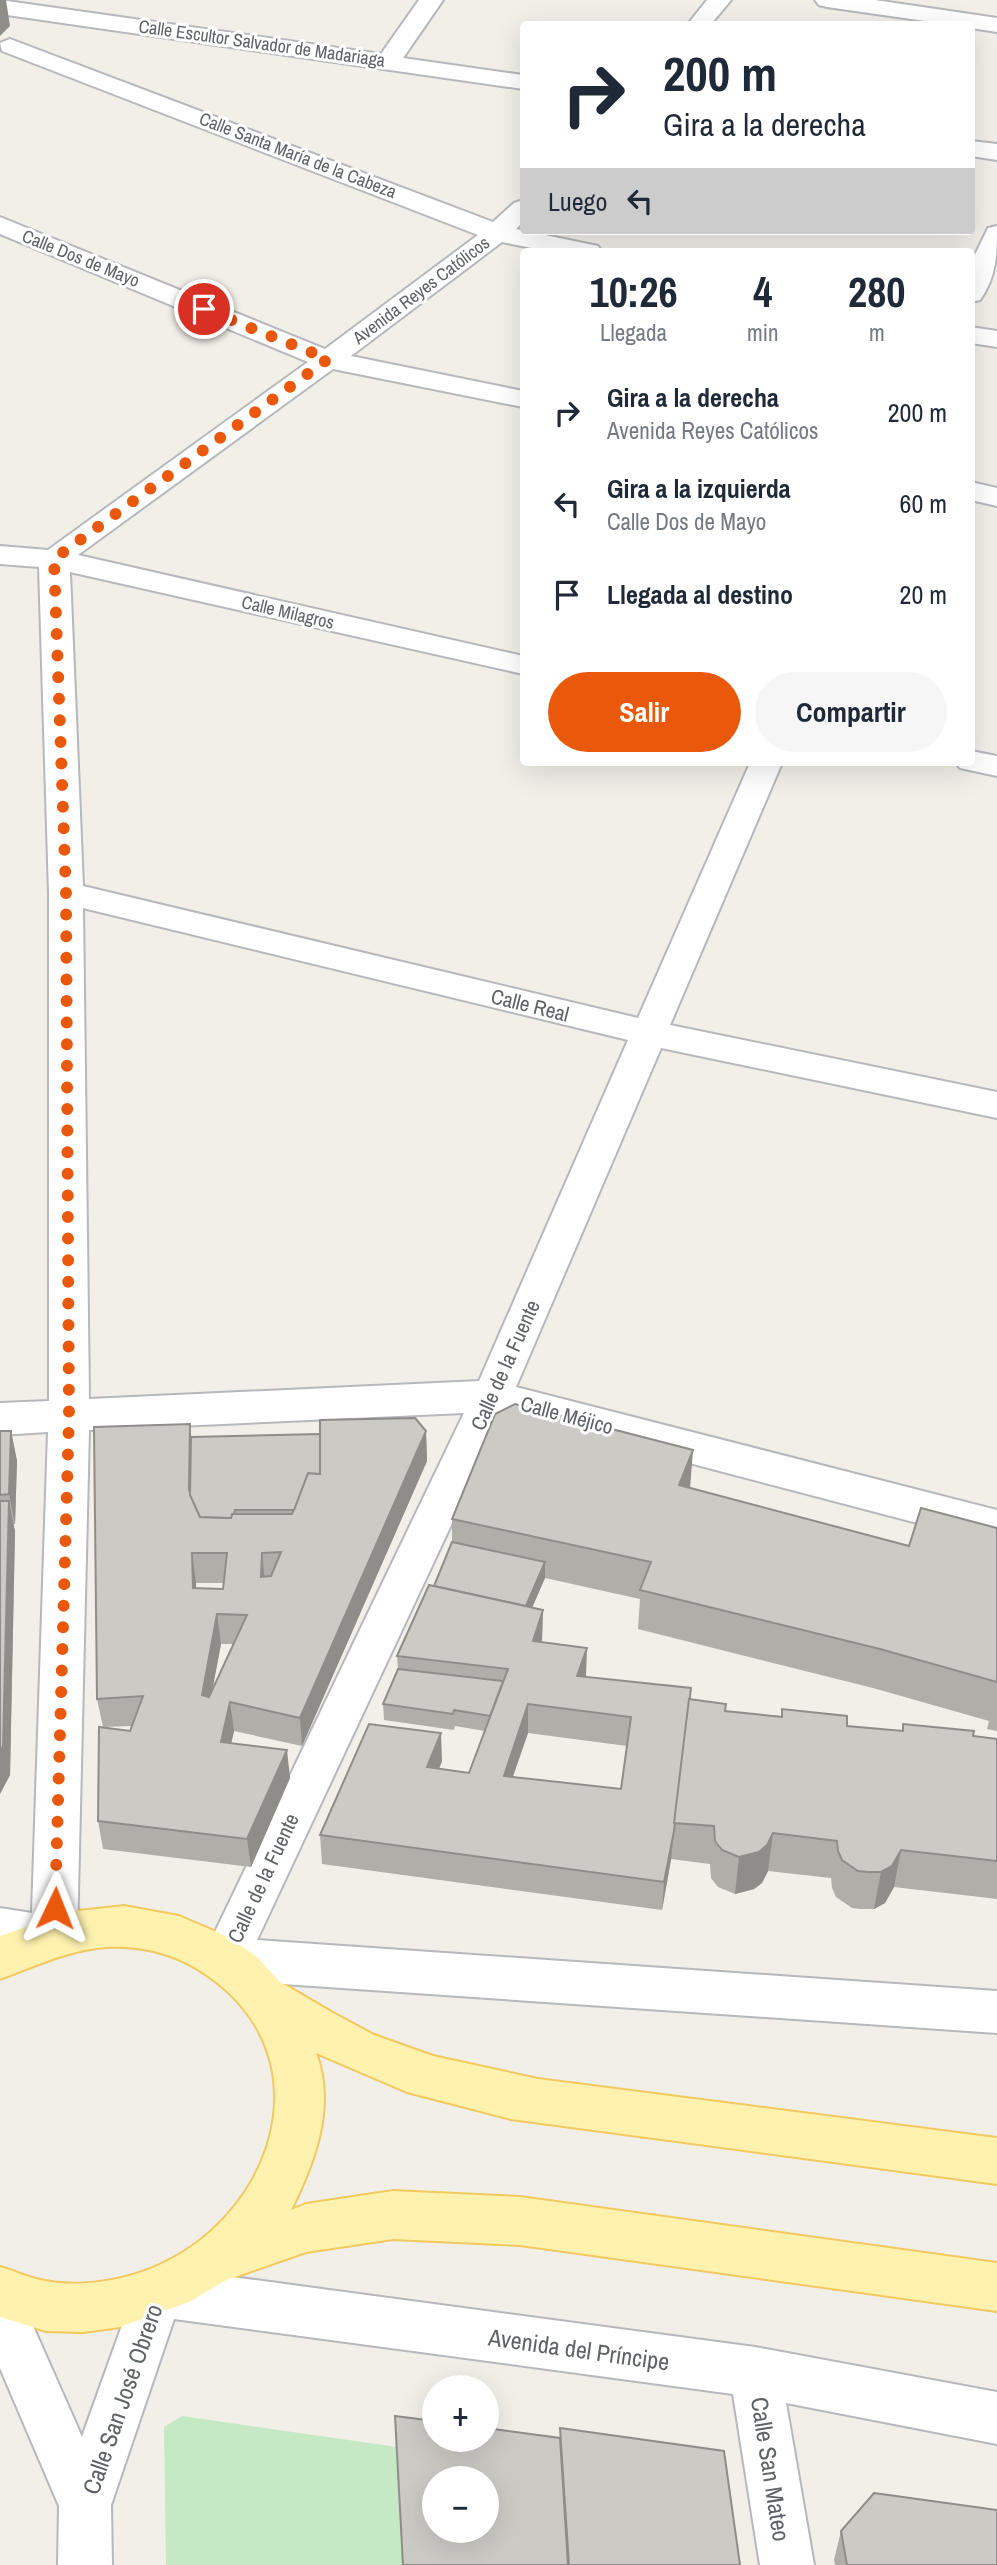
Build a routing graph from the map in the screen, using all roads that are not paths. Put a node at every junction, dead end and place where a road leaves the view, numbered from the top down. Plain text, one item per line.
1 (430, 0) edge
2 (719, 0) edge
3 (827, 0) edge
4 (0, 6) edge
5 (48, 6) edge
6 (702, 21) edge
7 (970, 21) edge
8 (975, 22) edge
9 (997, 25) edge
10 (5, 51) edge
11 (388, 62) junction
12 (520, 82) edge
13 (975, 149) edge
14 (997, 152) edge
15 (520, 211) edge
16 (0, 225) edge
17 (497, 233) junction
18 (997, 234) edge
19 (570, 248) edge
20 (975, 285) edge
21 (975, 336) edge
22 (997, 339) edge
23 (328, 359) junction
24 (520, 398) edge
25 (975, 492) edge
26 (997, 497) edge
27 (0, 555) edge
28 (54, 559) junction
29 (520, 664) edge
30 (975, 762) edge
31 (765, 766) edge
32 (997, 766) edge
33 (66, 893) junction
34 (649, 1033) junction
35 (997, 1105) edge
36 (492, 1396) junction
37 (69, 1417) junction
38 (0, 1419) edge
39 (997, 1527) edge
40 (0, 1929) edge
41 (54, 1936) junction
42 (0, 1958) edge
43 (225, 1959) junction
44 (266, 1997) junction
45 (997, 2012) edge
46 (997, 2161) edge
47 (210, 2264) junction
48 (997, 2287) edge
49 (0, 2292) edge
50 (158, 2292) junction
51 (0, 2309) edge
52 (755, 2372) junction
53 (997, 2418) edge
54 (85, 2505) junction
55 (85, 2565) edge
56 (787, 2565) edge

1 - 11 street
2 - 6 street
3 - 7 street
4 - 5 street, Calle Escultor Salvador de Madariaga
5 - 10 street
5 - 11 street, Calle Escultor Salvador de Madariaga
8 - 9 street
10 - 17 street, Calle Santa María de la Cabeza
11 - 12 street, Calle Escultor Salvador de Madariaga
13 - 14 street
15 - 17 street, Avenida Reyes Católicos
16 - 23 street, Calle Dos de Mayo
17 - 19 street, Calle Santa María de la Cabeza
17 - 23 street, Avenida Reyes Católicos
18 - 20 street
21 - 22 street
23 - 24 street, Calle Dos de Mayo
23 - 28 street, Avenida Reyes Católicos
25 - 26 street
27 - 28 street
28 - 29 street, Calle Milagros
28 - 33 street
30 - 32 street
31 - 34 street, Calle de la Fuente
33 - 34 street, Calle Real
33 - 37 street
34 - 35 street, Calle Real
34 - 36 street, Calle de la Fuente
36 - 37 street, Calle Méjico
36 - 39 street, Calle Méjico
36 - 43 street, Calle de la Fuente
37 - 38 street, Calle Méjico
37 - 41 street
40 - 41 street
41 - 42 main road
41 - 43 main road
43 - 44 main road
43 - 45 street
44 - 46 main road
44 - 47 main road
47 - 48 main road
47 - 50 main road
49 - 50 main road
50 - 52 street, Avenida del Príncipe
50 - 54 street, Calle San José Obrero
51 - 54 street, Calle San José Obrero
52 - 53 street, Avenida del Príncipe
52 - 56 street, Calle San Mateo
54 - 55 street, Calle San José Obrero

